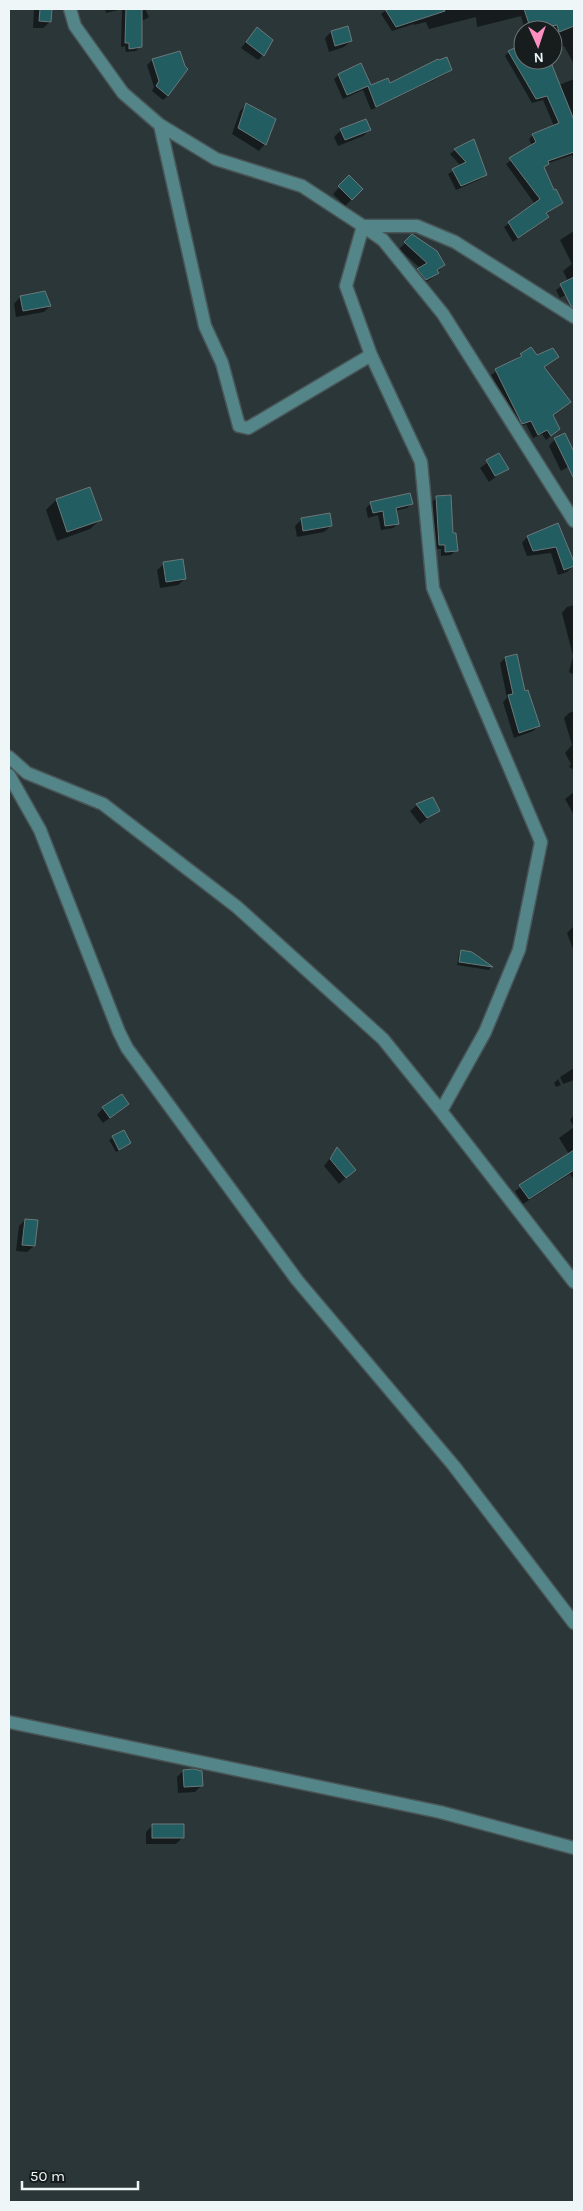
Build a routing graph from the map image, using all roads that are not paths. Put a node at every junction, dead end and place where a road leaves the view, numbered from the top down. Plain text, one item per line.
1 (70, 9) edge
2 (160, 125) junction
3 (363, 226) junction
4 (574, 317) edge
5 (371, 355) junction
6 (574, 521) edge
7 (9, 757) edge
8 (9, 775) edge
9 (441, 1110) junction
10 (574, 1282) edge
11 (574, 1623) edge
12 (9, 1722) edge
13 (574, 1848) edge

1 - 2 street
2 - 3 street
2 - 5 street
3 - 4 street
3 - 5 street
3 - 6 street
5 - 9 street
7 - 9 street
8 - 11 street
9 - 10 street
12 - 13 street

